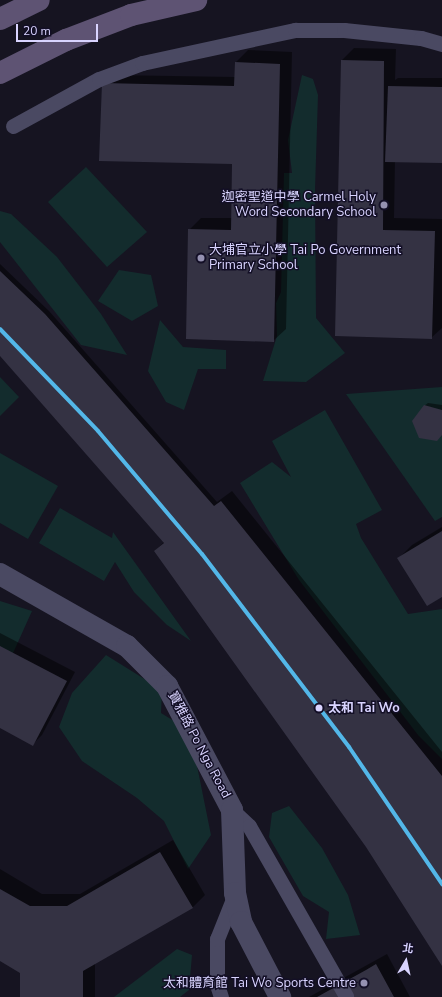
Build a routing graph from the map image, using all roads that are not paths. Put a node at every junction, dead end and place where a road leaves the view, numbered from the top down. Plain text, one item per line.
1 (40, 0) edge
2 (196, 0) edge
3 (0, 19) edge
4 (442, 44) edge
5 (0, 73) edge
6 (13, 126) dead end
7 (0, 574) edge
8 (232, 810) junction
9 (236, 893) junction
10 (346, 996) edge
11 (221, 997) edge
12 (280, 997) edge

1 - 3 main road
2 - 5 main road
4 - 6 lane
7 - 8 street, 寶雅路 Po Nga Road
8 - 9 street, 寶雅路 Po Nga Road
8 - 10 lane
9 - 11 lane
9 - 12 street, 寶雅路 Po Nga Road

